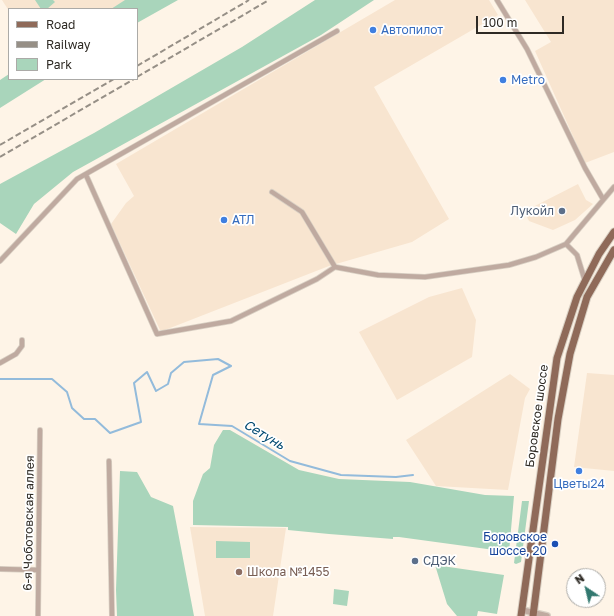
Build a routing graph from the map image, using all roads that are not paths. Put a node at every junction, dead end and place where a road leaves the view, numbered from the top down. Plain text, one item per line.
1 (497, 0) edge
2 (337, 31) dead end
3 (86, 174) junction
4 (614, 187) edge
5 (272, 192) dead end
6 (604, 199) junction
7 (614, 232) edge
8 (566, 244) junction
9 (614, 250) edge
10 (0, 261) edge
11 (335, 267) junction
12 (585, 281) junction
13 (22, 340) dead end
14 (0, 363) edge
15 (40, 430) dead end
16 (109, 461) dead end
17 (0, 569) edge
18 (38, 570) junction
19 (522, 613) edge
20 (534, 614) edge
21 (38, 616) edge
22 (112, 616) edge
23 (548, 616) edge

1 - 6 street
2 - 3 street
3 - 10 street
3 - 11 street
4 - 6 street
5 - 11 street
6 - 8 street
7 - 12 main road, Боровское шоссе
8 - 11 street
8 - 12 street
9 - 20 main road, Боровское шоссе
12 - 19 main road, Боровское шоссе
13 - 14 street
15 - 18 street, 6-я Чоботовская аллея
16 - 22 street
17 - 18 street
18 - 21 street, 6-я Чоботовская аллея
19 - 20 street
20 - 23 street

